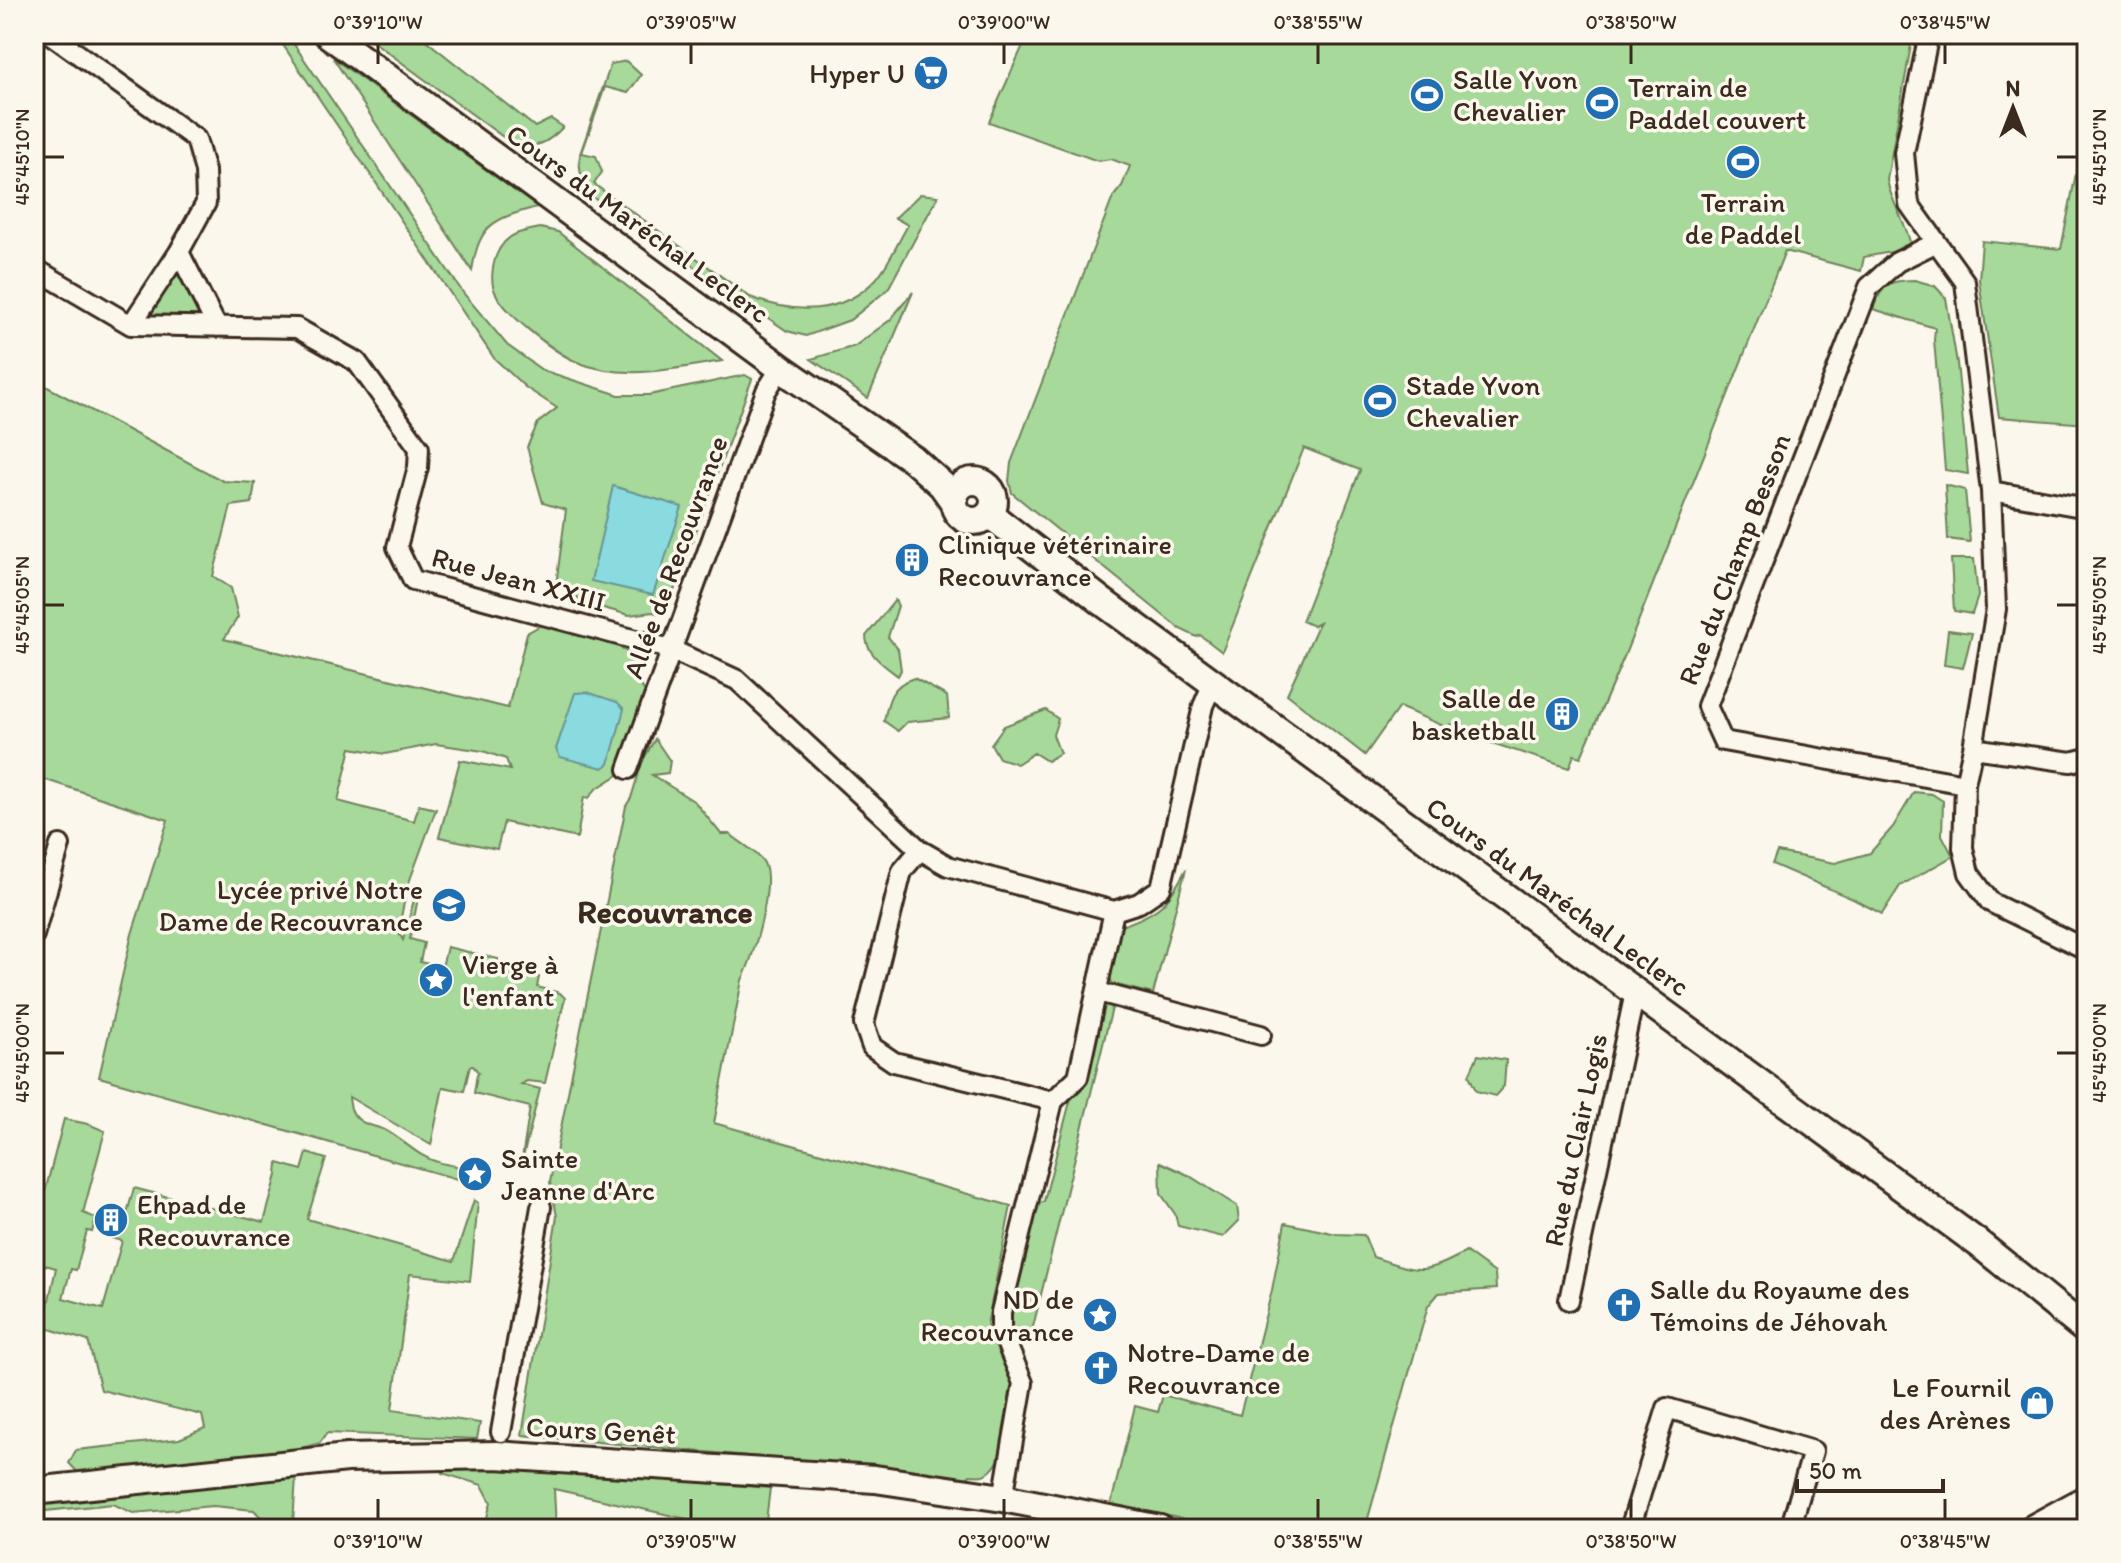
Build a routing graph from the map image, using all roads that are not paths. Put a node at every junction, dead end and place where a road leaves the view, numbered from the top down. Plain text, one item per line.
1 (50, 34) edge
2 (328, 34) edge
3 (1929, 34) edge
4 (1935, 243) junction
5 (179, 252) junction
6 (34, 268) edge
7 (131, 325) junction
8 (217, 327) junction
9 (781, 368) junction
10 (1991, 491) junction
11 (2087, 508) edge
12 (670, 649) junction
13 (1213, 683) junction
14 (1973, 748) junction
15 (2087, 758) edge
16 (628, 769) dead end
17 (1965, 784) junction
18 (60, 845) dead end
19 (920, 850) junction
20 (1114, 911) junction
21 (34, 935) edge
22 (2087, 950) edge
23 (1098, 992) junction
24 (1638, 994) junction
25 (1261, 1035) dead end
26 (1053, 1101) junction
27 (541, 1207) dead end
28 (1978, 1243) junction
29 (1569, 1300) dead end
30 (2087, 1310) edge
31 (2087, 1331) edge
32 (501, 1432) dead end
33 (34, 1491) edge
34 (1003, 1498) junction
35 (2083, 1499) edge
36 (1160, 1529) edge
37 (1630, 1529) edge
38 (1790, 1529) edge
39 (2032, 1529) edge

1 - 5 street
2 - 9 main road, Cours du Maréchal Leclerc
3 - 4 street
4 - 10 street
4 - 17 street, Rue du Champ Besson
5 - 7 street
5 - 8 street
6 - 7 street, Rue Jean XXIII
7 - 8 street, Rue Jean XXIII
8 - 12 street, Rue Jean XXIII
9 - 12 street, Allée de Recouvrance
9 - 13 main road, Cours du Maréchal Leclerc
10 - 11 street
10 - 14 street
12 - 16 street, Allée de Recouvrance
12 - 19 street, Rue Jean XXIII
13 - 20 street
13 - 24 main road, Cours du Maréchal Leclerc
14 - 15 street
14 - 17 street
17 - 22 street
18 - 21 street
19 - 20 street, Rue Jean XXIII
19 - 26 street
20 - 23 street
23 - 25 street
23 - 26 street
24 - 28 main road, Cours du Maréchal Leclerc
24 - 29 street, Rue du Clair Logis
26 - 34 street
27 - 32 street
28 - 30 main road
28 - 31 main road, Cours du Maréchal Leclerc
33 - 34 main road, Cours Genêt
34 - 36 main road, Cours Genêt
35 - 39 main road
37 - 38 street

